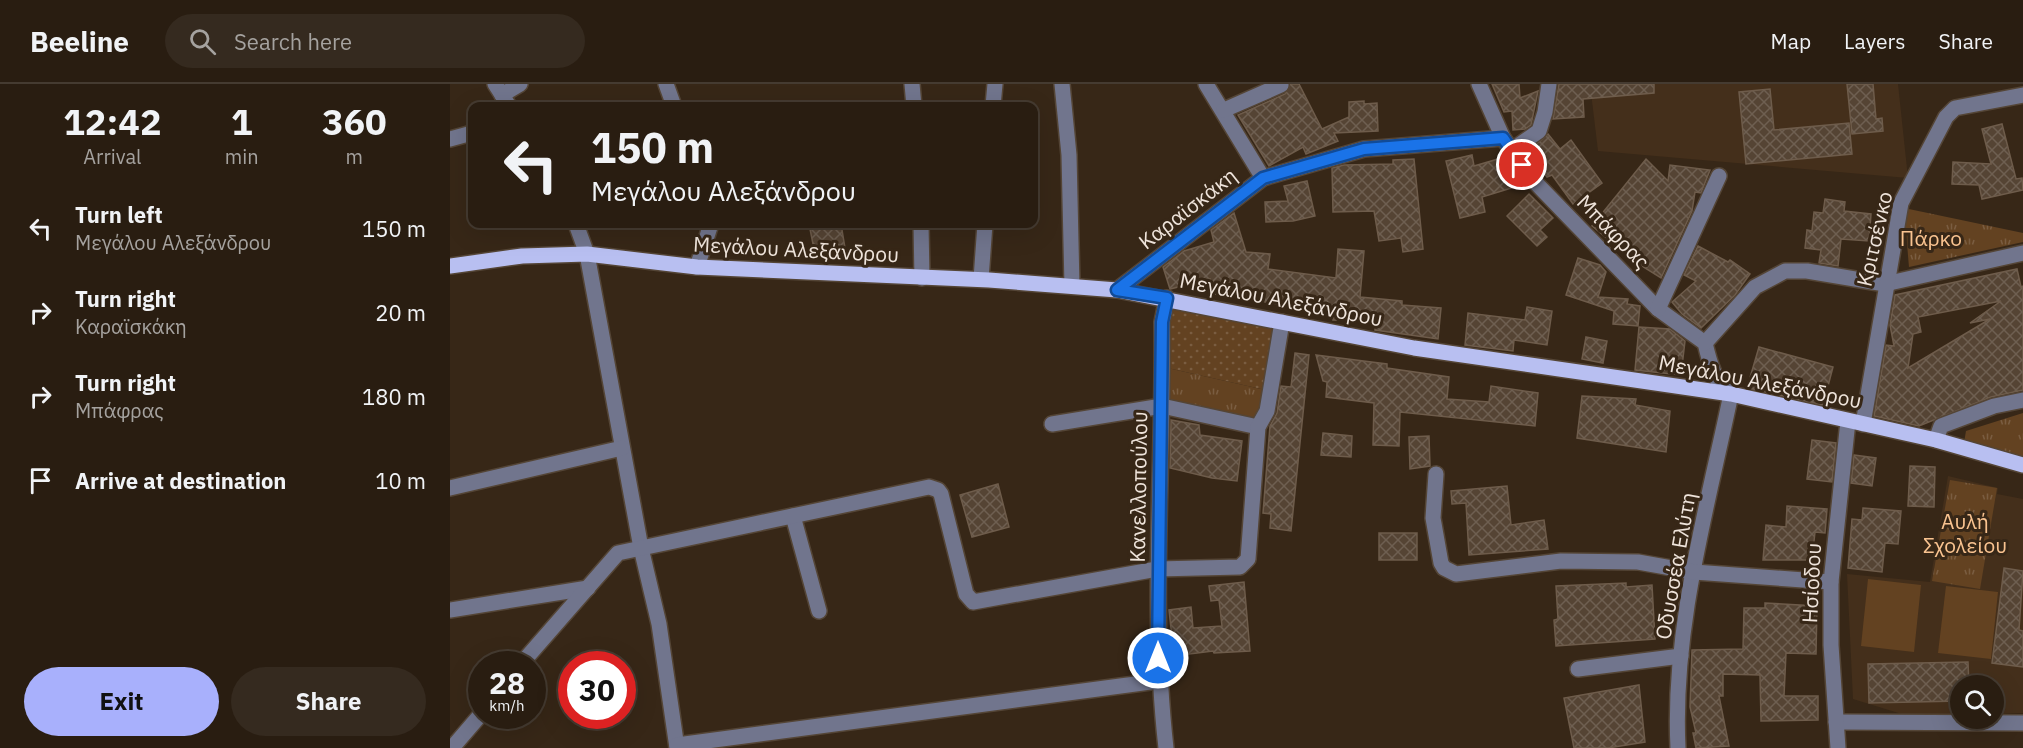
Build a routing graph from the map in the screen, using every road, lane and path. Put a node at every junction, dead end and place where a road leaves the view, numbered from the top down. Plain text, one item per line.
1 (520, 84) edge
2 (666, 84) edge
3 (912, 84) edge
4 (995, 84) edge
5 (1062, 84) edge
6 (1206, 84) edge
7 (1479, 84) edge
8 (1549, 84) edge
9 (1281, 85) edge
10 (502, 95) edge
11 (2023, 95) edge
12 (673, 102) edge
13 (914, 102) edge
14 (993, 102) edge
15 (1224, 110) junction
16 (468, 134) edge
17 (450, 139) edge
18 (1508, 144) junction
19 (1719, 176) dead end
20 (1263, 178) junction
21 (577, 228) edge
22 (710, 228) edge
23 (921, 228) edge
24 (985, 228) edge
25 (2023, 253) edge
26 (587, 254) junction
27 (450, 266) edge
28 (698, 267) junction
29 (922, 278) junction
30 (981, 279) junction
31 (1885, 284) junction
32 (1072, 286) junction
33 (1117, 290) junction
34 (1167, 298) junction
35 (1658, 309) junction
36 (1282, 322) junction
37 (1705, 343) junction
38 (1731, 394) junction
39 (2023, 400) edge
40 (1162, 406) junction
41 (1855, 422) junction
42 (1053, 424) dead end
43 (1258, 427) junction
44 (1935, 440) junction
45 (622, 448) junction
46 (2023, 465) edge
47 (1436, 474) dead end
48 (450, 488) edge
49 (793, 516) junction
50 (641, 548) junction
51 (1158, 569) junction
52 (1694, 572) junction
53 (1831, 582) junction
54 (588, 588) junction
55 (450, 610) edge
56 (819, 611) dead end
57 (532, 651) edge
58 (1681, 656) junction
59 (1578, 669) dead end
60 (1158, 681) junction
61 (1836, 722) junction
62 (2023, 723) edge
63 (468, 729) edge
64 (677, 747) edge
65 (452, 748) edge
66 (1166, 748) edge
67 (1678, 748) edge
68 (1838, 748) edge

1 - 10 street
2 - 12 street
3 - 13 street
4 - 14 street
5 - 32 street
6 - 15 street
7 - 18 street, Μπάφρας
8 - 18 street
9 - 15 street
11 - 31 street, Κριτσένκο
15 - 20 street
16 - 17 street
18 - 20 street, Καραϊσκάκη
18 - 35 street, Μπάφρας
19 - 35 street
20 - 33 street, Καραϊσκάκη
21 - 26 street
22 - 28 street
23 - 29 street
24 - 30 street
25 - 31 street
26 - 27 main road, Μεγάλου Αλεξάνδρου
26 - 28 main road, Μεγάλου Αλεξάνδρου
26 - 45 street
28 - 29 main road, Μεγάλου Αλεξάνδρου
29 - 30 main road, Μεγάλου Αλεξάνδρου
30 - 32 main road, Μεγάλου Αλεξάνδρου
31 - 37 street
31 - 41 street, Κριτσένκο
32 - 33 main road, Μεγάλου Αλεξάνδρου
33 - 34 main road, Μεγάλου Αλεξάνδρου
34 - 36 main road, Μεγάλου Αλεξάνδρου
34 - 40 street, Κανελλοπούλου
35 - 37 street, Μπάφρας
36 - 38 main road, Μεγάλου Αλεξάνδρου
36 - 43 street
37 - 38 street
38 - 41 main road, Μεγάλου Αλεξάνδρου
38 - 52 street, Οδυσσέα Ελύτη
39 - 44 street
40 - 42 street
40 - 43 street
40 - 51 street, Κανελλοπούλου
41 - 44 main road, Μεγάλου Αλεξάνδρου
41 - 53 street, Ησίοδου
43 - 51 street
44 - 46 main road, Μεγάλου Αλεξάνδρου
45 - 48 street
45 - 50 street
47 - 52 street
49 - 50 street
49 - 51 street
49 - 56 street
50 - 54 street
50 - 64 street
51 - 60 street, Κανελλοπούλου
52 - 53 street
52 - 58 street, Οδυσσέα Ελύτη
53 - 61 street, Ησίοδου
54 - 55 street
54 - 57 street
58 - 59 street
58 - 67 street, Οδυσσέα Ελύτη
60 - 64 street
60 - 66 street, Κανελλοπούλου
61 - 62 street
61 - 68 street, Ησίοδου
63 - 65 street

